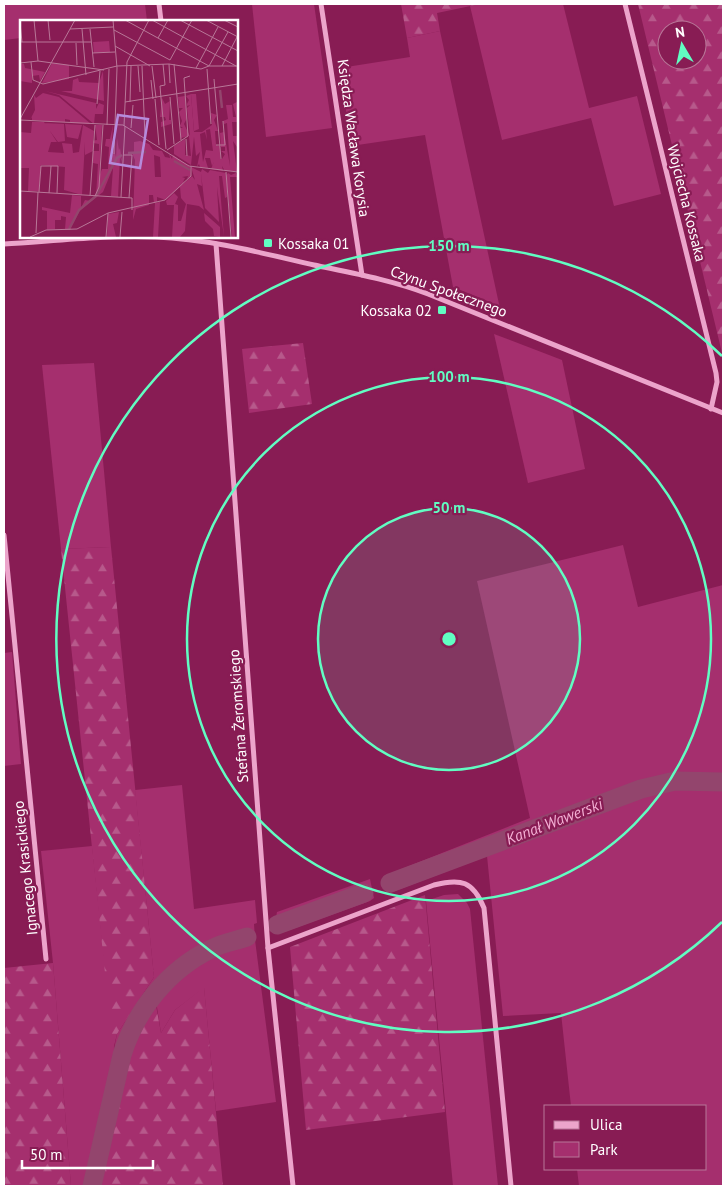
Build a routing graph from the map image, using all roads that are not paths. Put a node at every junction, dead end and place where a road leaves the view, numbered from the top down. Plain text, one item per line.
1 (159, 4) edge
2 (322, 4) edge
3 (625, 4) edge
4 (161, 20) edge
5 (115, 238) edge
6 (182, 238) edge
7 (4, 244) edge
8 (216, 244) junction
9 (362, 275) junction
10 (711, 409) junction
11 (723, 414) edge
12 (4, 536) edge
13 (268, 948) junction
14 (46, 959) dead end
15 (293, 1186) edge
16 (511, 1186) edge

1 - 4 street
2 - 9 street, Księdza Wacława Korysia
3 - 10 street, Wojciecha Kossaka
5 - 7 street, Czynu Społecznego
6 - 8 street, Czynu Społecznego
8 - 9 street, Czynu Społecznego
8 - 13 street, Stefana Żeromskiego
9 - 10 street, Czynu Społecznego
10 - 11 street, Czynu Społecznego
12 - 14 street, Ignacego Krasickiego
13 - 15 street, Stefana Żeromskiego
13 - 16 street

